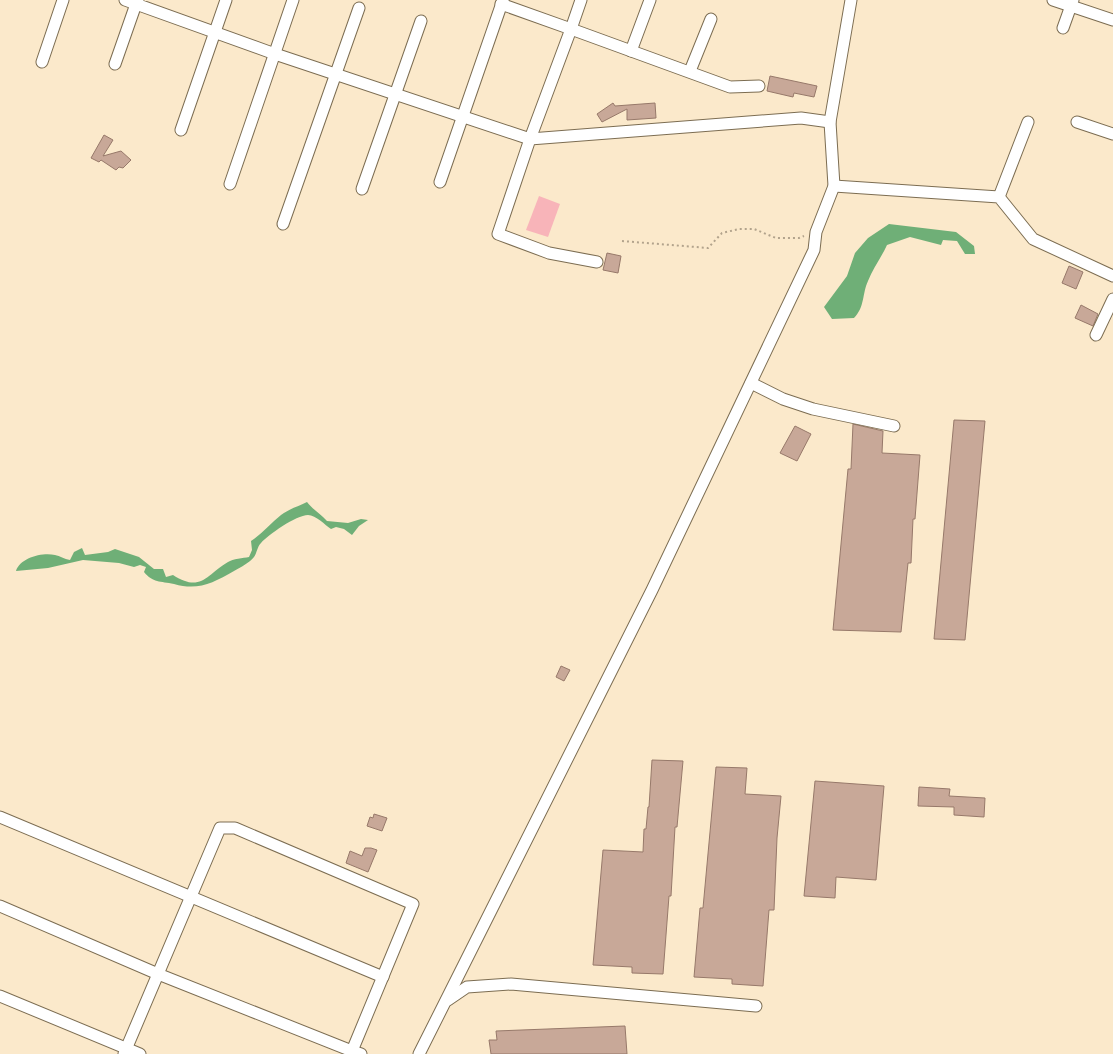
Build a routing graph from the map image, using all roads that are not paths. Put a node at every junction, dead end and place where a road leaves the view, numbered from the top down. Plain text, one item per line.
1 (63, 0) edge
2 (125, 0) edge
3 (226, 0) edge
4 (294, 0) edge
5 (581, 0) edge
6 (650, 0) edge
7 (851, 0) edge
8 (1053, 0) edge
9 (137, 2) edge
10 (502, 2) edge
11 (1072, 3) edge
12 (359, 8) dead end
13 (711, 19) dead end
14 (1113, 20) edge
15 (421, 21) dead end
16 (1064, 28) dead end
17 (571, 29) junction
18 (215, 33) junction
19 (631, 51) junction
20 (275, 54) junction
21 (42, 62) dead end
22 (115, 64) dead end
23 (690, 71) junction
24 (335, 73) junction
25 (759, 86) dead end
26 (396, 95) junction
27 (462, 117) junction
28 (830, 122) junction
29 (1028, 122) dead end
30 (1076, 122) dead end
31 (181, 130) dead end
32 (1113, 134) edge
33 (530, 139) junction
34 (440, 182) dead end
35 (230, 184) dead end
36 (834, 186) junction
37 (362, 189) dead end
38 (1000, 197) junction
39 (283, 224) dead end
40 (597, 262) dead end
41 (1113, 276) edge
42 (1113, 299) edge
43 (1096, 335) dead end
44 (751, 383) junction
45 (894, 426) dead end
46 (0, 817) edge
47 (191, 895) junction
48 (0, 906) edge
49 (158, 974) junction
50 (383, 977) junction
51 (0, 996) edge
52 (446, 1002) junction
53 (756, 1006) dead end
54 (125, 1051) edge
55 (355, 1053) edge
56 (140, 1054) edge
57 (419, 1054) edge

1 - 21 street
2 - 9 street
3 - 18 street
4 - 20 street
5 - 17 street
6 - 19 street
7 - 28 street
8 - 11 street
9 - 18 street
9 - 22 street
10 - 17 street
10 - 27 street
11 - 14 street
11 - 16 street
12 - 24 street
13 - 23 street
15 - 26 street
17 - 19 street
17 - 33 street
18 - 20 street
18 - 31 street
19 - 23 street
20 - 24 street
20 - 35 street
23 - 25 street
24 - 26 street
24 - 39 street
26 - 27 street
26 - 37 street
27 - 33 street
27 - 34 street
28 - 33 street
28 - 36 street
29 - 38 street
30 - 32 street
33 - 40 street
36 - 38 street
36 - 44 street
38 - 41 street
42 - 43 street
44 - 45 street
44 - 52 street
46 - 47 street
47 - 49 street
47 - 50 street
47 - 50 street
48 - 49 street
49 - 54 street
49 - 55 street
50 - 55 street
51 - 54 street
52 - 53 street
52 - 57 street
54 - 56 street

